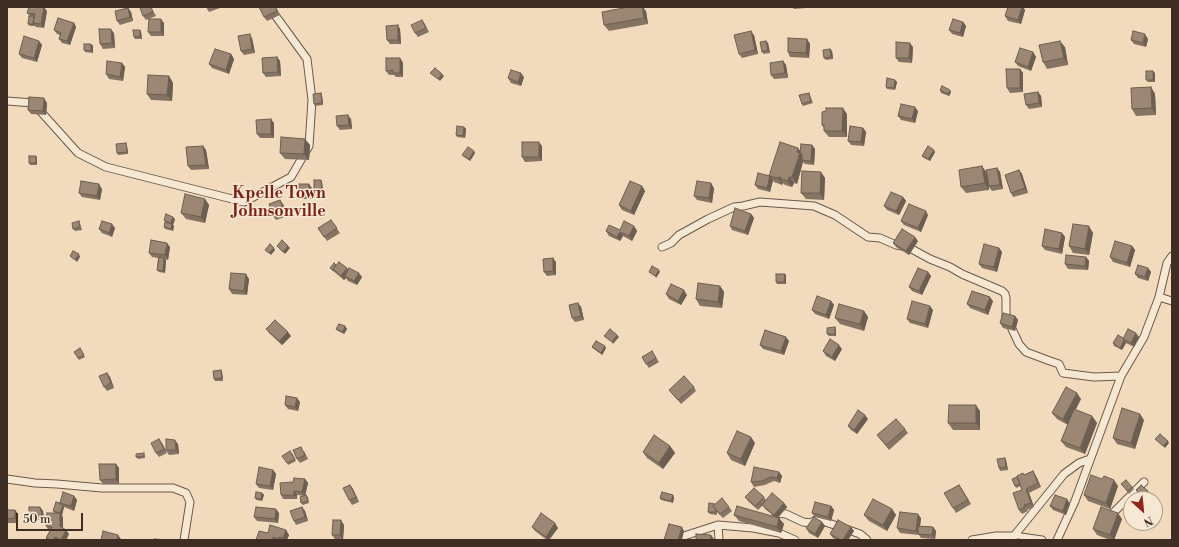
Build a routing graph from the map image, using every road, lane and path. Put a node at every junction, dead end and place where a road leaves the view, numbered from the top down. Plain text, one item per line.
1 (270, 7) edge
2 (7, 101) edge
3 (662, 247) dead end
4 (1172, 256) edge
5 (1159, 297) junction
6 (1172, 301) edge
7 (1121, 376) junction
8 (1090, 459) junction
9 (7, 479) edge
10 (1144, 482) dead end
11 (774, 505) edge
12 (718, 525) junction
13 (1104, 525) edge
14 (1014, 536) junction
15 (184, 540) edge
16 (680, 540) edge
17 (719, 540) edge
18 (795, 540) edge
19 (868, 540) edge
20 (972, 540) edge
21 (1042, 540) edge
22 (1057, 540) edge

1 - 2 street
3 - 7 street
4 - 5 street
5 - 6 street
5 - 7 street
7 - 8 street
8 - 14 street
8 - 22 street
9 - 15 street
10 - 13 street
11 - 19 street
12 - 16 street
12 - 17 street
12 - 18 street
14 - 20 street
14 - 21 street

